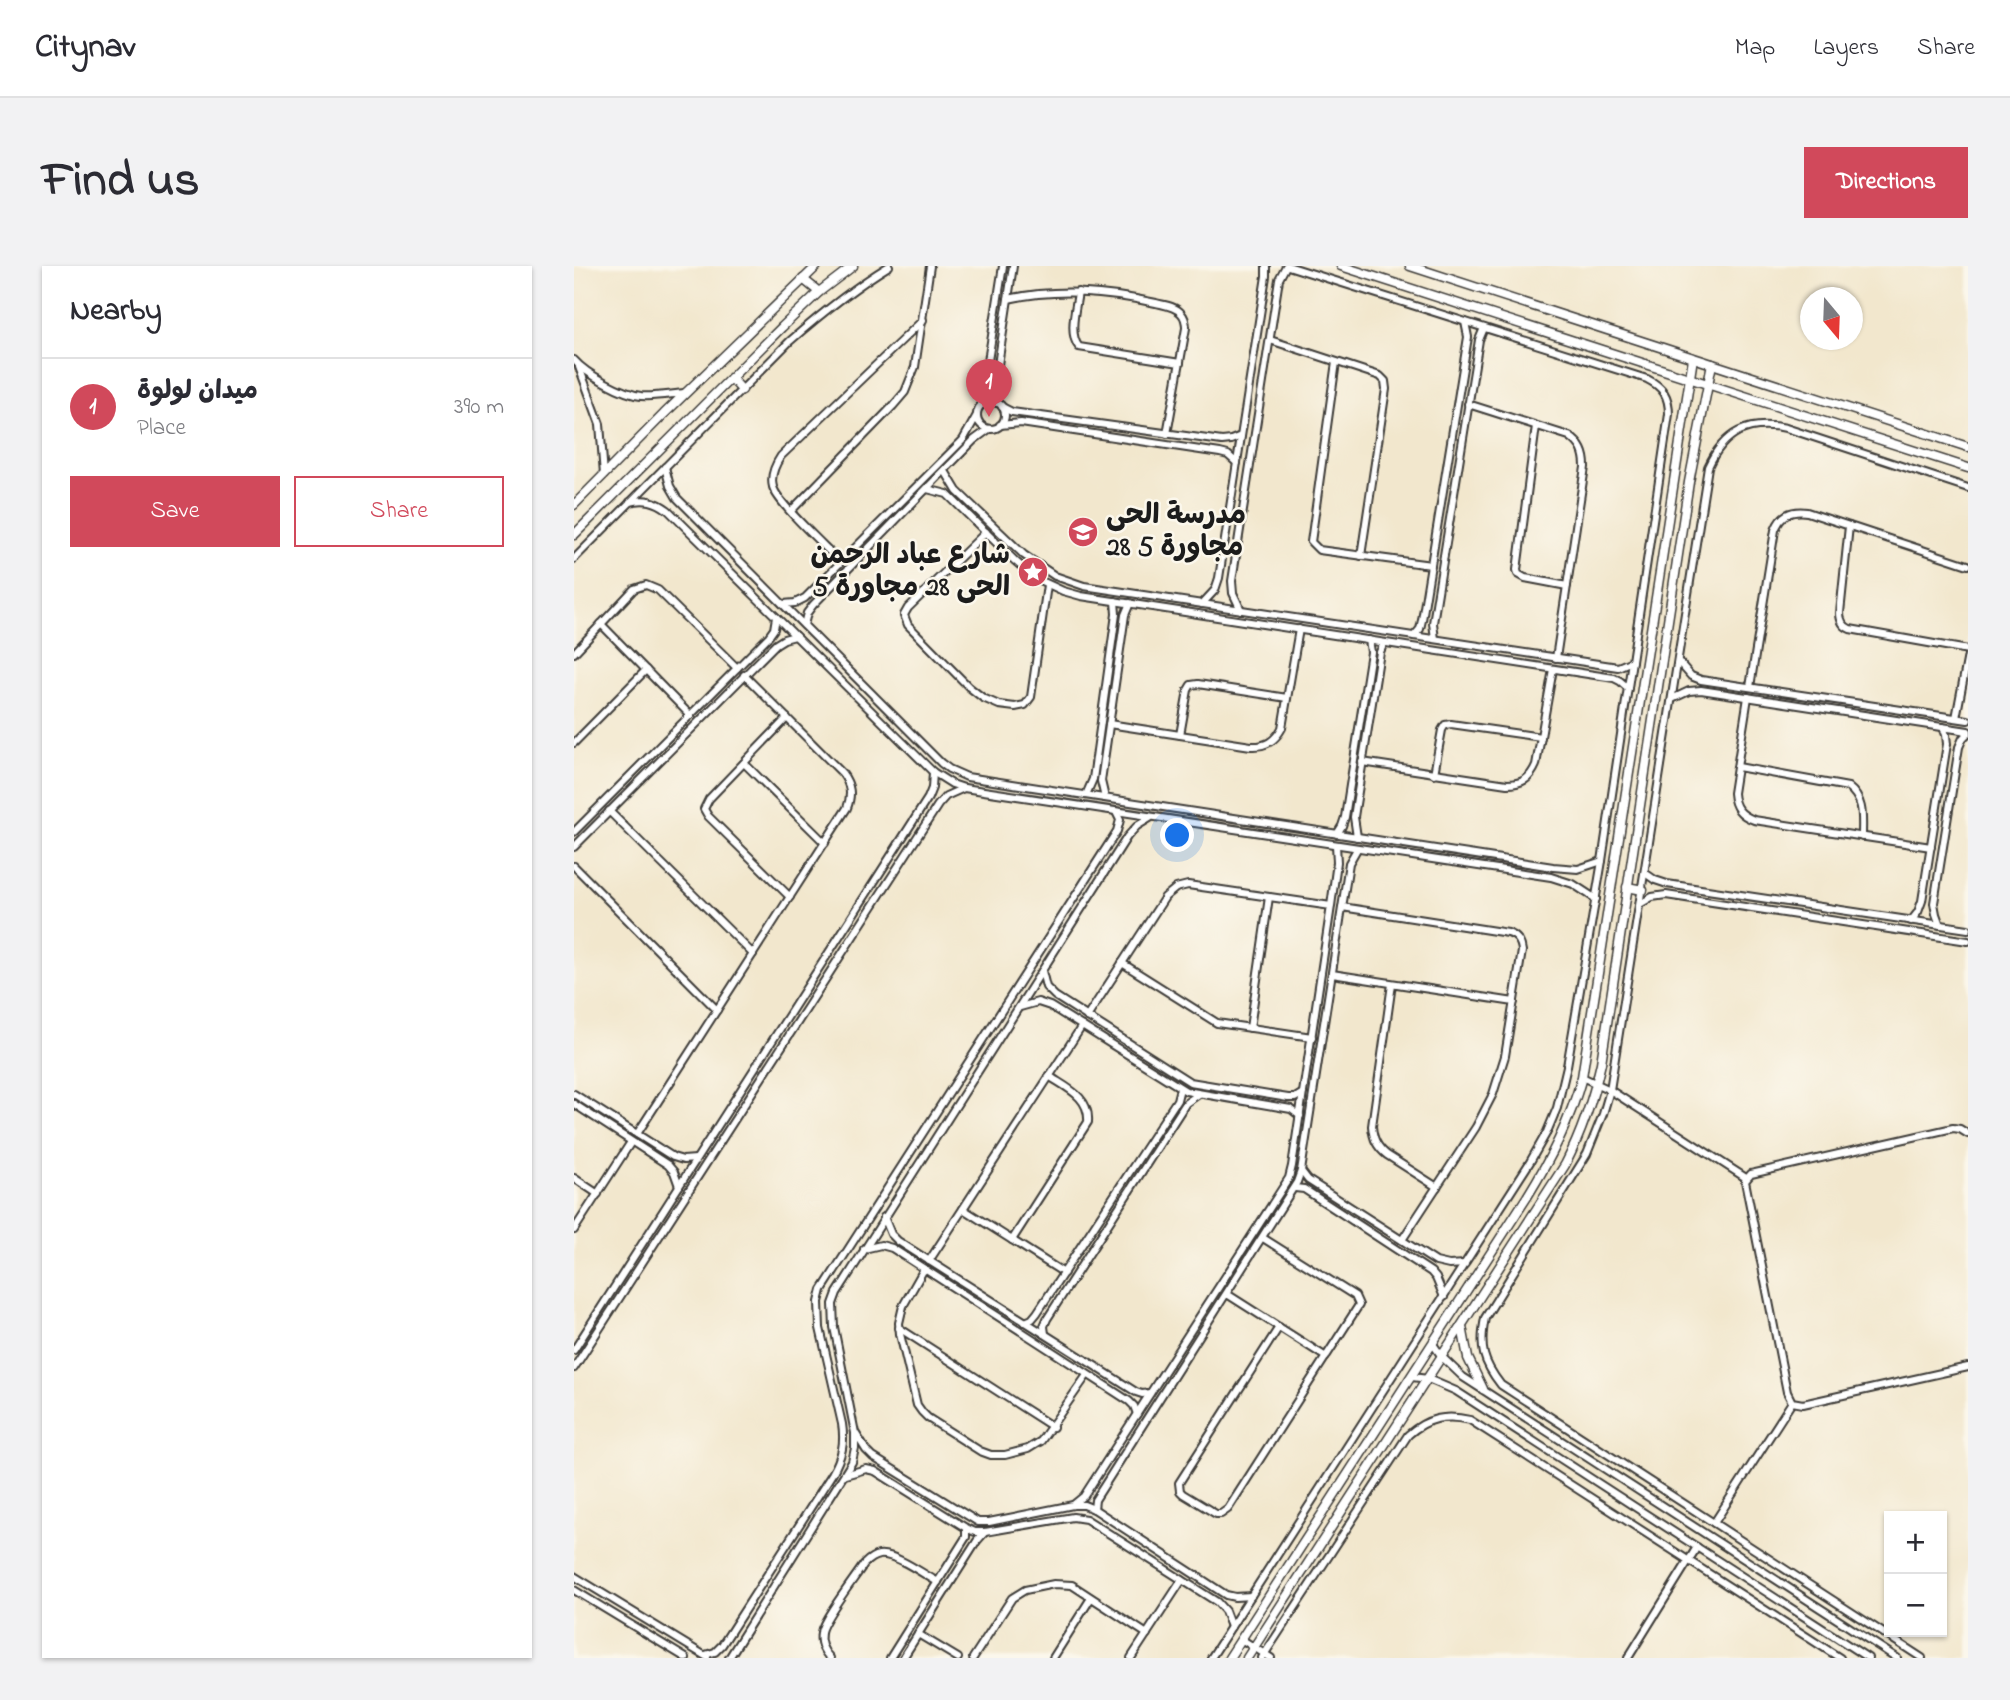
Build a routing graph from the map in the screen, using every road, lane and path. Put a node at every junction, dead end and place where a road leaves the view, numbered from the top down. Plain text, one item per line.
1 (817, 266) edge
2 (853, 266) edge
3 (889, 266) edge
4 (930, 266) edge
5 (1003, 266) edge
6 (1013, 266) edge
7 (1266, 266) edge
8 (1287, 266) edge
9 (1341, 266) edge
10 (1410, 266) edge
11 (803, 279) junction
12 (819, 292) junction
13 (1078, 292) junction
14 (1008, 299) junction
15 (923, 320) junction
16 (1465, 322) junction
17 (1484, 328) junction
18 (1270, 340) junction
19 (1693, 358) junction
20 (576, 362) edge
21 (1336, 362) junction
22 (1180, 363) junction
23 (1713, 364) junction
24 (731, 378) junction
25 (1690, 378) junction
26 (1708, 383) junction
27 (742, 390) junction
28 (685, 393) junction
29 (1468, 404) junction
30 (981, 405) junction
31 (999, 405) junction
32 (977, 415) junction
33 (1000, 425) junction
34 (1536, 426) junction
35 (989, 429) junction
36 (1167, 433) junction
37 (1241, 436) junction
38 (1968, 447) edge
39 (1237, 463) junction
40 (665, 467) junction
41 (1968, 468) edge
42 (945, 471) junction
43 (604, 475) junction
44 (1673, 481) junction
45 (1689, 482) junction
46 (1968, 488) edge
47 (927, 489) junction
48 (630, 502) junction
49 (574, 505) edge
50 (791, 511) junction
51 (1849, 526) junction
52 (986, 532) junction
53 (574, 535) edge
54 (1361, 556) junction
55 (574, 559) edge
56 (840, 562) junction
57 (1431, 565) junction
58 (1968, 565) edge
59 (1047, 585) junction
60 (1567, 586) junction
61 (1115, 601) junction
62 (1129, 603) junction
63 (783, 604) junction
64 (1202, 604) junction
65 (1241, 610) junction
66 (776, 617) junction
67 (601, 624) junction
68 (804, 625) junction
69 (1299, 629) junction
70 (769, 636) junction
71 (795, 636) junction
72 (1415, 636) junction
73 (1435, 639) junction
74 (1369, 640) junction
75 (776, 643) junction
76 (1384, 643) junction
77 (1968, 652) edge
78 (574, 653) edge
79 (1556, 658) junction
80 (1632, 661) junction
81 (1678, 661) junction
82 (737, 668) junction
83 (1553, 669) junction
84 (646, 670) junction
85 (744, 675) junction
86 (1750, 687) junction
87 (1628, 688) junction
88 (1748, 697) junction
89 (1287, 698) junction
90 (1672, 699) junction
91 (690, 715) junction
92 (896, 717) junction
93 (787, 718) junction
94 (1956, 718) junction
95 (1968, 720) edge
96 (1109, 724) junction
97 (887, 727) junction
98 (1943, 727) junction
99 (1968, 732) edge
100 (1180, 735) junction
101 (1541, 737) junction
102 (574, 743) edge
103 (1362, 762) junction
104 (744, 763) junction
105 (1738, 767) junction
106 (933, 772) junction
107 (1434, 774) junction
108 (964, 788) junction
109 (1086, 795) junction
110 (1105, 798) junction
111 (610, 811) junction
112 (1116, 812) junction
113 (1152, 817) junction
114 (1268, 823) junction
115 (574, 832) edge
116 (1337, 834) junction
117 (1267, 835) junction
118 (1357, 837) junction
119 (1863, 837) junction
120 (825, 843) junction
121 (1336, 845) junction
122 (574, 847) edge
123 (1931, 847) junction
124 (1357, 849) junction
125 (1602, 861) junction
126 (574, 866) edge
127 (1336, 869) junction
128 (1348, 870) junction
129 (1645, 873) junction
130 (1627, 887) junction
131 (1643, 890) junction
132 (790, 897) junction
133 (1269, 897) junction
134 (1596, 899) junction
135 (1640, 904) junction
136 (1331, 906) junction
137 (1342, 907) junction
138 (1911, 920) junction
139 (1940, 925) junction
140 (1968, 929) edge
141 (1968, 941) edge
142 (753, 954) junction
143 (1122, 963) junction
144 (1042, 970) junction
145 (1332, 974) junction
146 (1392, 984) junction
147 (1514, 1002) junction
148 (1018, 1008) junction
149 (717, 1010) junction
150 (789, 1016) junction
151 (1087, 1017) junction
152 (798, 1022) junction
153 (1082, 1026) junction
154 (1250, 1028) junction
155 (1312, 1037) junction
156 (1049, 1076) junction
157 (1582, 1077) junction
158 (1596, 1084) junction
159 (1180, 1088) junction
160 (1610, 1090) junction
161 (1303, 1093) junction
162 (574, 1094) edge
163 (1199, 1094) junction
164 (574, 1104) edge
165 (1300, 1116) junction
166 (1967, 1129) edge
167 (637, 1134) junction
168 (631, 1142) junction
169 (673, 1157) junction
170 (696, 1160) junction
171 (667, 1165) junction
172 (1301, 1171) junction
173 (574, 1178) edge
174 (1746, 1178) junction
175 (679, 1186) junction
176 (1437, 1187) junction
177 (1295, 1188) junction
178 (598, 1194) junction
179 (963, 1209) junction
180 (884, 1217) junction
181 (574, 1230) edge
182 (1263, 1238) junction
183 (1012, 1240) junction
184 (1402, 1240) junction
185 (864, 1249) junction
186 (929, 1261) junction
187 (1235, 1262) junction
188 (1465, 1264) junction
189 (1244, 1267) junction
190 (923, 1269) junction
191 (1064, 1273) junction
192 (618, 1282) junction
193 (627, 1287) junction
194 (1227, 1294) junction
195 (1444, 1297) junction
196 (1026, 1322) junction
197 (1462, 1325) junction
198 (1279, 1327) junction
199 (899, 1328) junction
200 (1045, 1334) junction
201 (1433, 1344) junction
202 (574, 1350) edge
203 (1326, 1357) junction
204 (1442, 1357) junction
205 (1968, 1367) edge
206 (574, 1368) edge
207 (1087, 1375) junction
208 (844, 1376) junction
209 (1412, 1377) junction
210 (1463, 1377) junction
211 (832, 1378) junction
212 (1428, 1379) junction
213 (1483, 1389) junction
214 (1456, 1391) junction
215 (1150, 1393) junction
216 (1792, 1402) junction
217 (1540, 1410) junction
218 (1137, 1415) junction
219 (1533, 1422) junction
220 (1053, 1427) junction
221 (855, 1433) junction
222 (1525, 1435) junction
223 (1515, 1449) junction
224 (845, 1475) junction
225 (1073, 1505) junction
226 (1094, 1509) junction
227 (1705, 1517) junction
228 (1714, 1522) junction
229 (966, 1528) junction
230 (1698, 1529) junction
231 (1723, 1529) junction
232 (985, 1532) junction
233 (1716, 1541) junction
234 (1697, 1547) junction
235 (1689, 1561) junction
236 (574, 1576) edge
237 (1182, 1580) junction
238 (938, 1582) junction
239 (574, 1590) edge
240 (1251, 1596) junction
241 (1091, 1598) junction
242 (1231, 1627) junction
243 (918, 1634) junction
244 (1147, 1634) junction
245 (1241, 1639) junction
246 (1254, 1647) junction
247 (707, 1657) edge
248 (1266, 1657) edge
249 (686, 1658) edge
250 (729, 1658) edge
251 (830, 1658) edge
252 (890, 1658) edge
253 (902, 1658) edge
254 (958, 1658) edge
255 (972, 1658) edge
256 (1053, 1658) edge
257 (1132, 1658) edge
258 (1211, 1658) edge
259 (1229, 1658) edge
260 (1247, 1658) edge
261 (1628, 1658) edge
262 (1840, 1658) edge
263 (1868, 1658) edge
264 (1897, 1658) edge
265 (1922, 1658) edge

1 - 11 street
2 - 12 street
3 - 27 street
4 - 15 street
5 - 30 street
6 - 14 street
7 - 37 street
8 - 16 street
8 - 18 street
9 - 25 street
10 - 19 street
11 - 12 street
11 - 28 street
12 - 24 street
13 - 14 street
13 - 22 street
13 - 22 street
14 - 31 street
15 - 50 street
15 - 50 street
16 - 17 street
16 - 57 street
17 - 29 street
17 - 80 street
18 - 21 street
18 - 65 street
19 - 23 street
19 - 25 street
20 - 28 street
20 - 43 street
21 - 54 street
21 - 54 street
22 - 36 street
23 - 26 street
23 - 38 street
24 - 27 street
24 - 53 street
25 - 26 street
25 - 44 street
26 - 41 street
26 - 45 street
27 - 40 street
28 - 43 street
29 - 34 street
29 - 73 street
30 - 31 street
30 - 32 street
31 - 33 street
31 - 36 street
32 - 35 street
32 - 56 street
33 - 35 street
33 - 39 street
34 - 60 street
34 - 60 street
35 - 42 street
36 - 37 street
37 - 39 street
39 - 64 street
40 - 48 street
40 - 63 street
42 - 47 street
42 - 64 street
43 - 49 street
44 - 45 street
44 - 157 street
45 - 130 street
46 - 81 street
47 - 52 street
47 - 68 street
48 - 55 street
48 - 66 street
50 - 56 street
51 - 58 street
51 - 77 street
51 - 86 street
52 - 59 street
52 - 59 street
54 - 57 street
56 - 63 street
57 - 72 street
59 - 61 street
60 - 79 street
61 - 62 street
61 - 109 street
62 - 69 street
62 - 96 street
63 - 68 street
64 - 65 street
65 - 72 street
66 - 70 street
66 - 71 street
67 - 78 street
67 - 82 street
67 - 84 street
68 - 92 street
69 - 74 street
69 - 89 street
70 - 75 street
70 - 82 street
71 - 75 street
71 - 97 street
72 - 73 street
73 - 79 street
74 - 76 street
74 - 116 street
75 - 85 street
76 - 83 street
76 - 103 street
77 - 94 street
79 - 80 street
80 - 87 street
81 - 86 street
81 - 90 street
82 - 91 street
83 - 87 street
83 - 101 street
84 - 91 street
84 - 102 street
85 - 93 street
85 - 111 street
86 - 94 street
87 - 125 street
88 - 90 street
88 - 98 street
88 - 105 street
89 - 100 street
89 - 100 street
90 - 129 street
91 - 115 street
92 - 97 street
92 - 109 street
93 - 104 street
93 - 120 street
94 - 95 street
96 - 100 street
96 - 110 street
97 - 106 street
98 - 99 street
98 - 123 street
99 - 139 street
101 - 107 street
101 - 107 street
103 - 107 street
103 - 118 street
104 - 120 street
104 - 132 street
105 - 119 street
105 - 119 street
106 - 108 street
106 - 150 street
108 - 112 street
108 - 152 street
109 - 110 street
110 - 114 street
111 - 122 street
111 - 142 street
112 - 113 street
112 - 211 street
113 - 117 street
113 - 144 street
114 - 116 street
114 - 117 street
116 - 118 street
117 - 121 street
118 - 125 street
119 - 123 street
120 - 132 street
121 - 124 street
121 - 127 street
123 - 138 street
124 - 128 street
124 - 134 street
125 - 134 street
126 - 149 street
127 - 128 street
127 - 136 street
128 - 137 street
129 - 131 street
129 - 138 street
130 - 131 street
130 - 158 street
131 - 135 street
132 - 142 street
133 - 136 street
133 - 143 street
133 - 154 street
134 - 188 street
135 - 141 street
135 - 160 street
136 - 155 street
137 - 145 street
137 - 147 street
138 - 139 street
139 - 140 street
142 - 149 street
143 - 151 street
143 - 154 street
144 - 148 street
144 - 151 street
145 - 146 street
145 - 172 street
146 - 147 street
146 - 176 street
147 - 176 street
148 - 153 street
148 - 180 street
149 - 167 street
150 - 152 street
150 - 170 street
151 - 161 street
152 - 193 street
153 - 156 street
153 - 159 street
154 - 155 street
155 - 161 street
156 - 179 street
156 - 183 street
157 - 158 street
157 - 201 street
158 - 160 street
158 - 197 street
159 - 163 street
159 - 191 street
160 - 174 street
160 - 217 street
161 - 165 street
162 - 167 street
163 - 165 street
163 - 200 street
164 - 168 street
165 - 187 street
166 - 174 street
167 - 169 street
168 - 171 street
168 - 178 street
169 - 170 street
169 - 171 street
170 - 175 street
171 - 175 street
172 - 177 street
172 - 184 street
173 - 178 street
174 - 216 street
175 - 192 street
176 - 184 street
177 - 182 street
177 - 195 street
178 - 181 street
179 - 183 street
179 - 186 street
180 - 185 street
180 - 186 street
182 - 189 street
182 - 203 street
183 - 191 street
184 - 188 street
185 - 190 street
185 - 208 street
186 - 196 street
187 - 189 street
187 - 215 street
188 - 195 street
189 - 194 street
190 - 199 street
190 - 207 street
191 - 196 street
192 - 193 street
192 - 202 street
193 - 206 street
194 - 198 street
194 - 226 street
195 - 240 street
196 - 200 street
197 - 204 street
197 - 213 street
198 - 203 street
198 - 203 street
199 - 220 street
199 - 220 street
200 - 215 street
201 - 204 street
201 - 209 street
204 - 210 street
204 - 212 street
205 - 216 street
207 - 218 street
207 - 220 street
208 - 211 street
208 - 221 street
209 - 212 street
209 - 245 street
210 - 213 street
210 - 214 street
211 - 247 street
212 - 214 street
212 - 246 street
213 - 219 street
214 - 222 street
215 - 218 street
216 - 228 street
217 - 219 street
217 - 227 street
218 - 225 street
219 - 230 street
221 - 224 street
221 - 225 street
222 - 223 street
222 - 234 street
223 - 235 street
223 - 248 street
224 - 229 street
224 - 250 street
225 - 226 street
226 - 240 street
227 - 228 street
227 - 230 street
228 - 231 street
229 - 232 street
229 - 238 street
230 - 233 street
231 - 233 street
231 - 265 street
232 - 237 street
232 - 243 street
233 - 264 street
234 - 235 street
234 - 263 street
235 - 261 street
235 - 262 street
236 - 247 street
237 - 242 street
237 - 244 street
238 - 251 street
238 - 252 street
239 - 249 street
240 - 242 street
241 - 244 street
241 - 255 street
241 - 256 street
242 - 258 street
243 - 253 street
243 - 254 street
244 - 257 street
245 - 246 street
245 - 259 street
246 - 248 street
246 - 260 street

